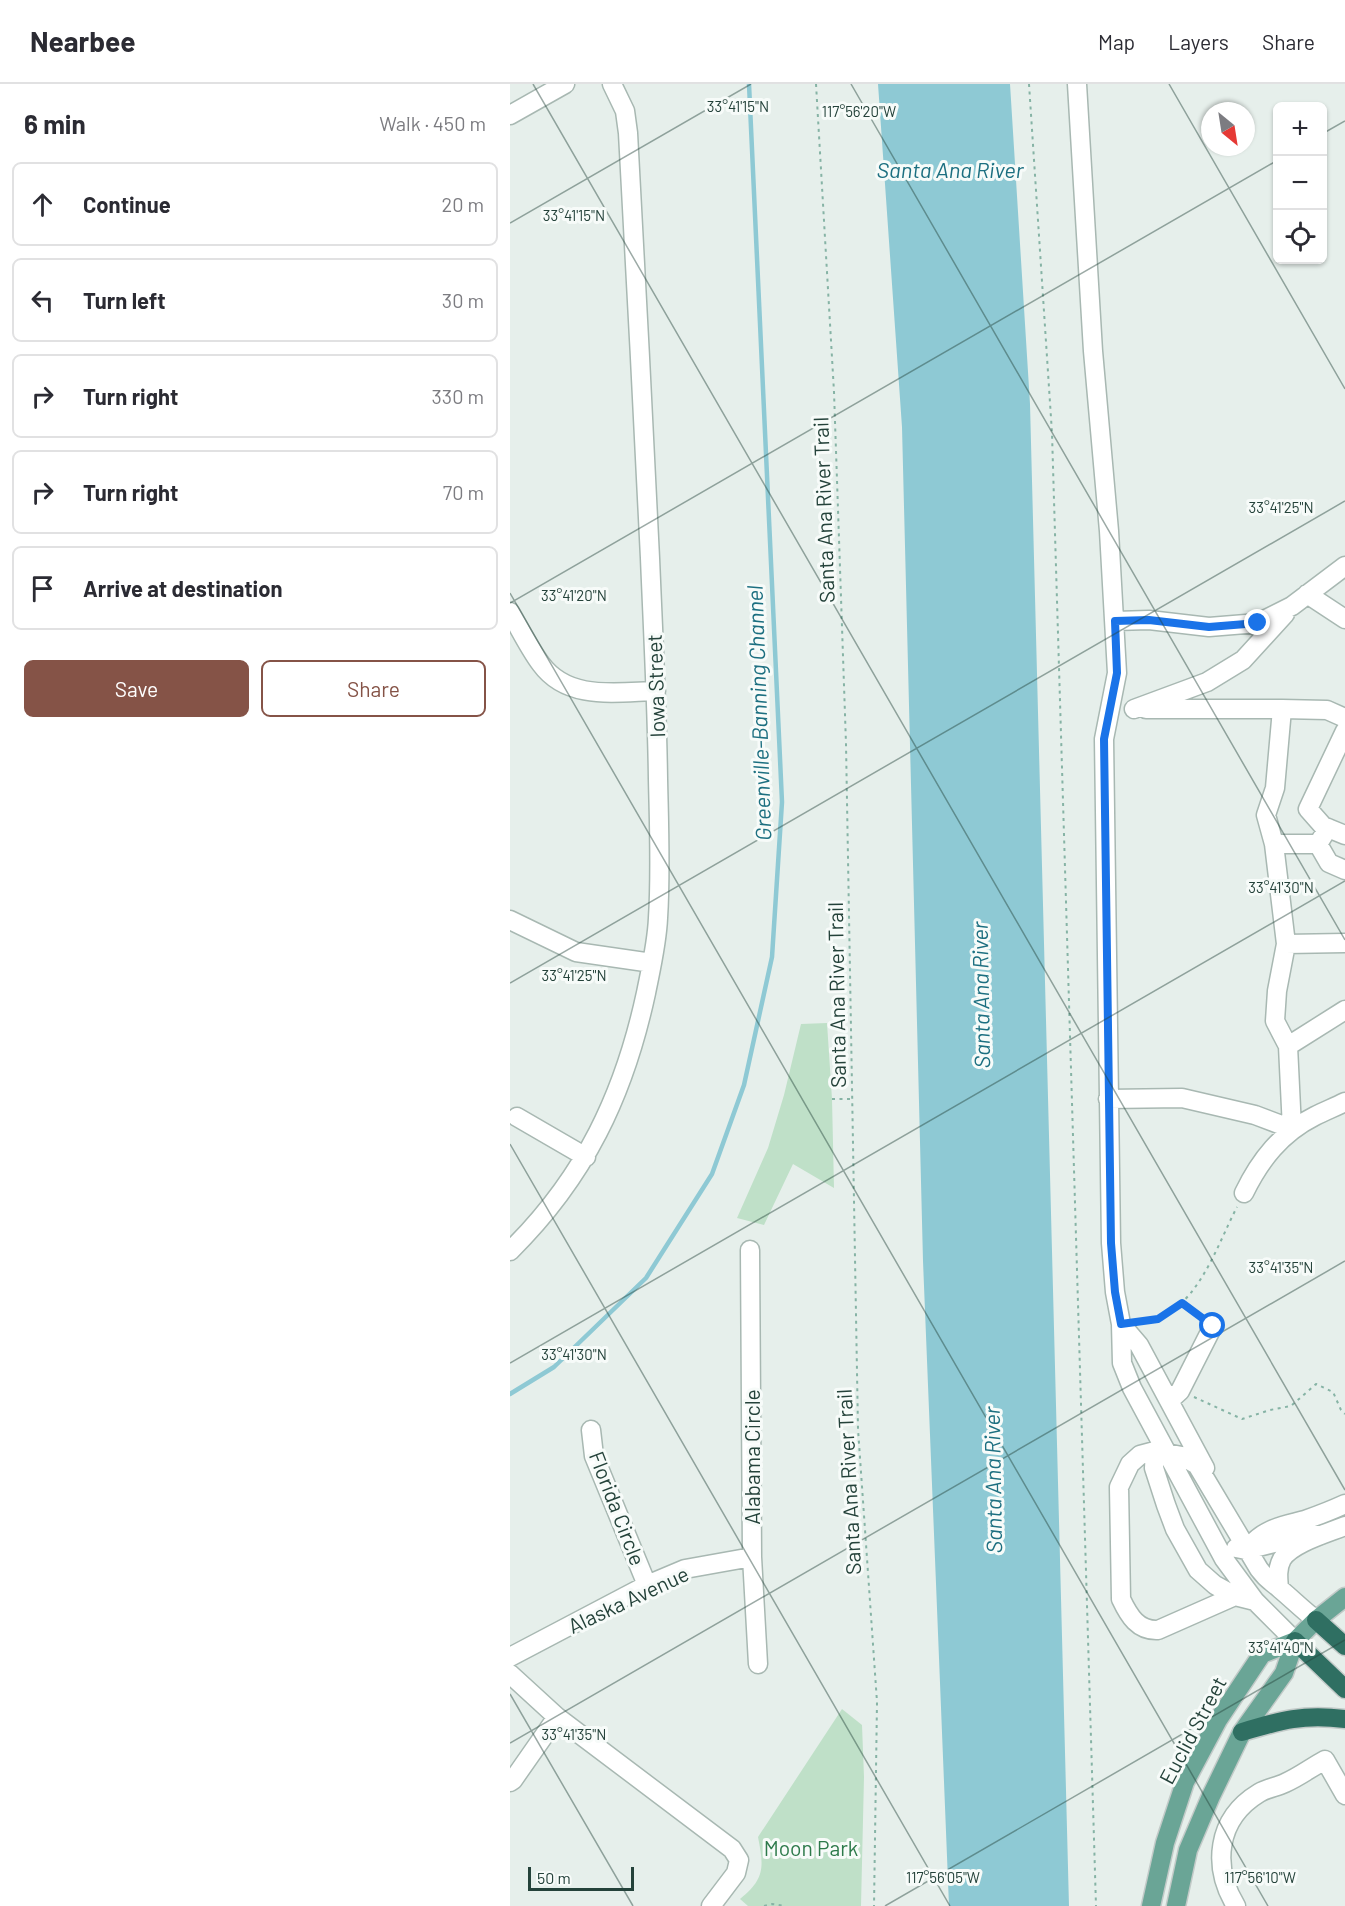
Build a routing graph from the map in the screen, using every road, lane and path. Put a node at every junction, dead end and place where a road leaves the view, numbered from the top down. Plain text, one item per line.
1 (565, 84) edge
2 (612, 84) edge
3 (816, 84) edge
4 (1029, 84) edge
5 (1077, 84) edge
6 (510, 115) edge
7 (1345, 566) edge
8 (1307, 594) junction
9 (1292, 606) junction
10 (510, 612) edge
11 (1345, 619) edge
12 (1115, 621) junction
13 (656, 691) junction
14 (1282, 709) junction
15 (1110, 710) junction
16 (1134, 710) junction
17 (1345, 718) edge
18 (1345, 731) edge
19 (1328, 828) junction
20 (1345, 835) edge
21 (1274, 844) junction
22 (1318, 844) junction
23 (1345, 870) edge
24 (510, 920) edge
25 (1345, 943) edge
26 (1286, 944) junction
27 (652, 963) junction
28 (1345, 1010) edge
29 (1288, 1046) junction
30 (832, 1099) dead end
31 (1108, 1099) junction
32 (852, 1100) junction
33 (1345, 1102) edge
34 (517, 1117) dead end
35 (1292, 1130) junction
36 (586, 1157) junction
37 (1244, 1193) joint
38 (750, 1250) dead end
39 (510, 1251) edge
40 (1182, 1303) junction
41 (1121, 1324) junction
42 (1213, 1326) joint
43 (1175, 1396) junction
44 (1345, 1414) edge
45 (591, 1430) dead end
46 (1161, 1451) junction
47 (1179, 1476) junction
48 (1345, 1504) edge
49 (1345, 1526) edge
50 (1321, 1535) junction
51 (1246, 1550) junction
52 (752, 1557) junction
53 (647, 1585) junction
54 (1279, 1588) junction
55 (1238, 1590) junction
56 (1345, 1598) edge
57 (1316, 1620) junction
58 (1294, 1641) junction
59 (1345, 1646) edge
60 (510, 1657) edge
61 (758, 1664) dead end
62 (510, 1674) edge
63 (1345, 1689) edge
64 (557, 1717) junction
65 (1345, 1719) edge
66 (1242, 1732) junction
67 (510, 1782) edge
68 (1345, 1795) edge
69 (711, 1906) edge
70 (764, 1906) edge
71 (785, 1906) edge
72 (874, 1906) edge
73 (1096, 1906) edge
74 (1151, 1906) edge
75 (1176, 1906) edge
76 (1236, 1906) edge

1 - 6 street
2 - 13 street, Iowa Street
3 - 32 path, Santa Ana River Trail
4 - 73 path
5 - 12 street
7 - 8 street
8 - 9 street
8 - 11 street
9 - 12 street
9 - 16 street
10 - 13 street
12 - 15 street
13 - 27 street, Iowa Street
14 - 16 street
14 - 17 street
14 - 21 street
15 - 16 street
15 - 31 street
18 - 19 street
19 - 20 street
19 - 22 street
21 - 22 street
21 - 26 street
22 - 23 street
24 - 27 street
25 - 26 street
26 - 29 street
27 - 36 street, Iowa Street
28 - 29 street
29 - 35 street
30 - 32 path
31 - 35 street
31 - 41 street
32 - 72 path, Santa Ana River Trail
33 - 35 street
34 - 36 street
35 - 37 street
36 - 39 street, Iowa Street
37 - 40 path
38 - 52 street, Alabama Circle
40 - 41 path
40 - 42 path
41 - 43 street
41 - 46 street
42 - 43 street
43 - 44 path
43 - 51 street
45 - 53 street, Florida Circle
46 - 47 street
46 - 51 street
46 - 55 street
46 - 55 street
47 - 51 street
47 - 55 street
48 - 51 street
49 - 50 street
50 - 51 street
50 - 54 street
51 - 54 street
51 - 55 street
52 - 53 street, Alaska Avenue
52 - 61 street, Alabama Circle
53 - 60 street, Alaska Avenue
54 - 57 street
55 - 58 street
56 - 57 main road
57 - 58 main road
57 - 59 highway
58 - 63 highway
58 - 66 main road
58 - 74 main road, Euclid Street
62 - 64 street
64 - 67 street
64 - 69 street
65 - 66 highway
66 - 75 main road
68 - 76 street
70 - 71 path

